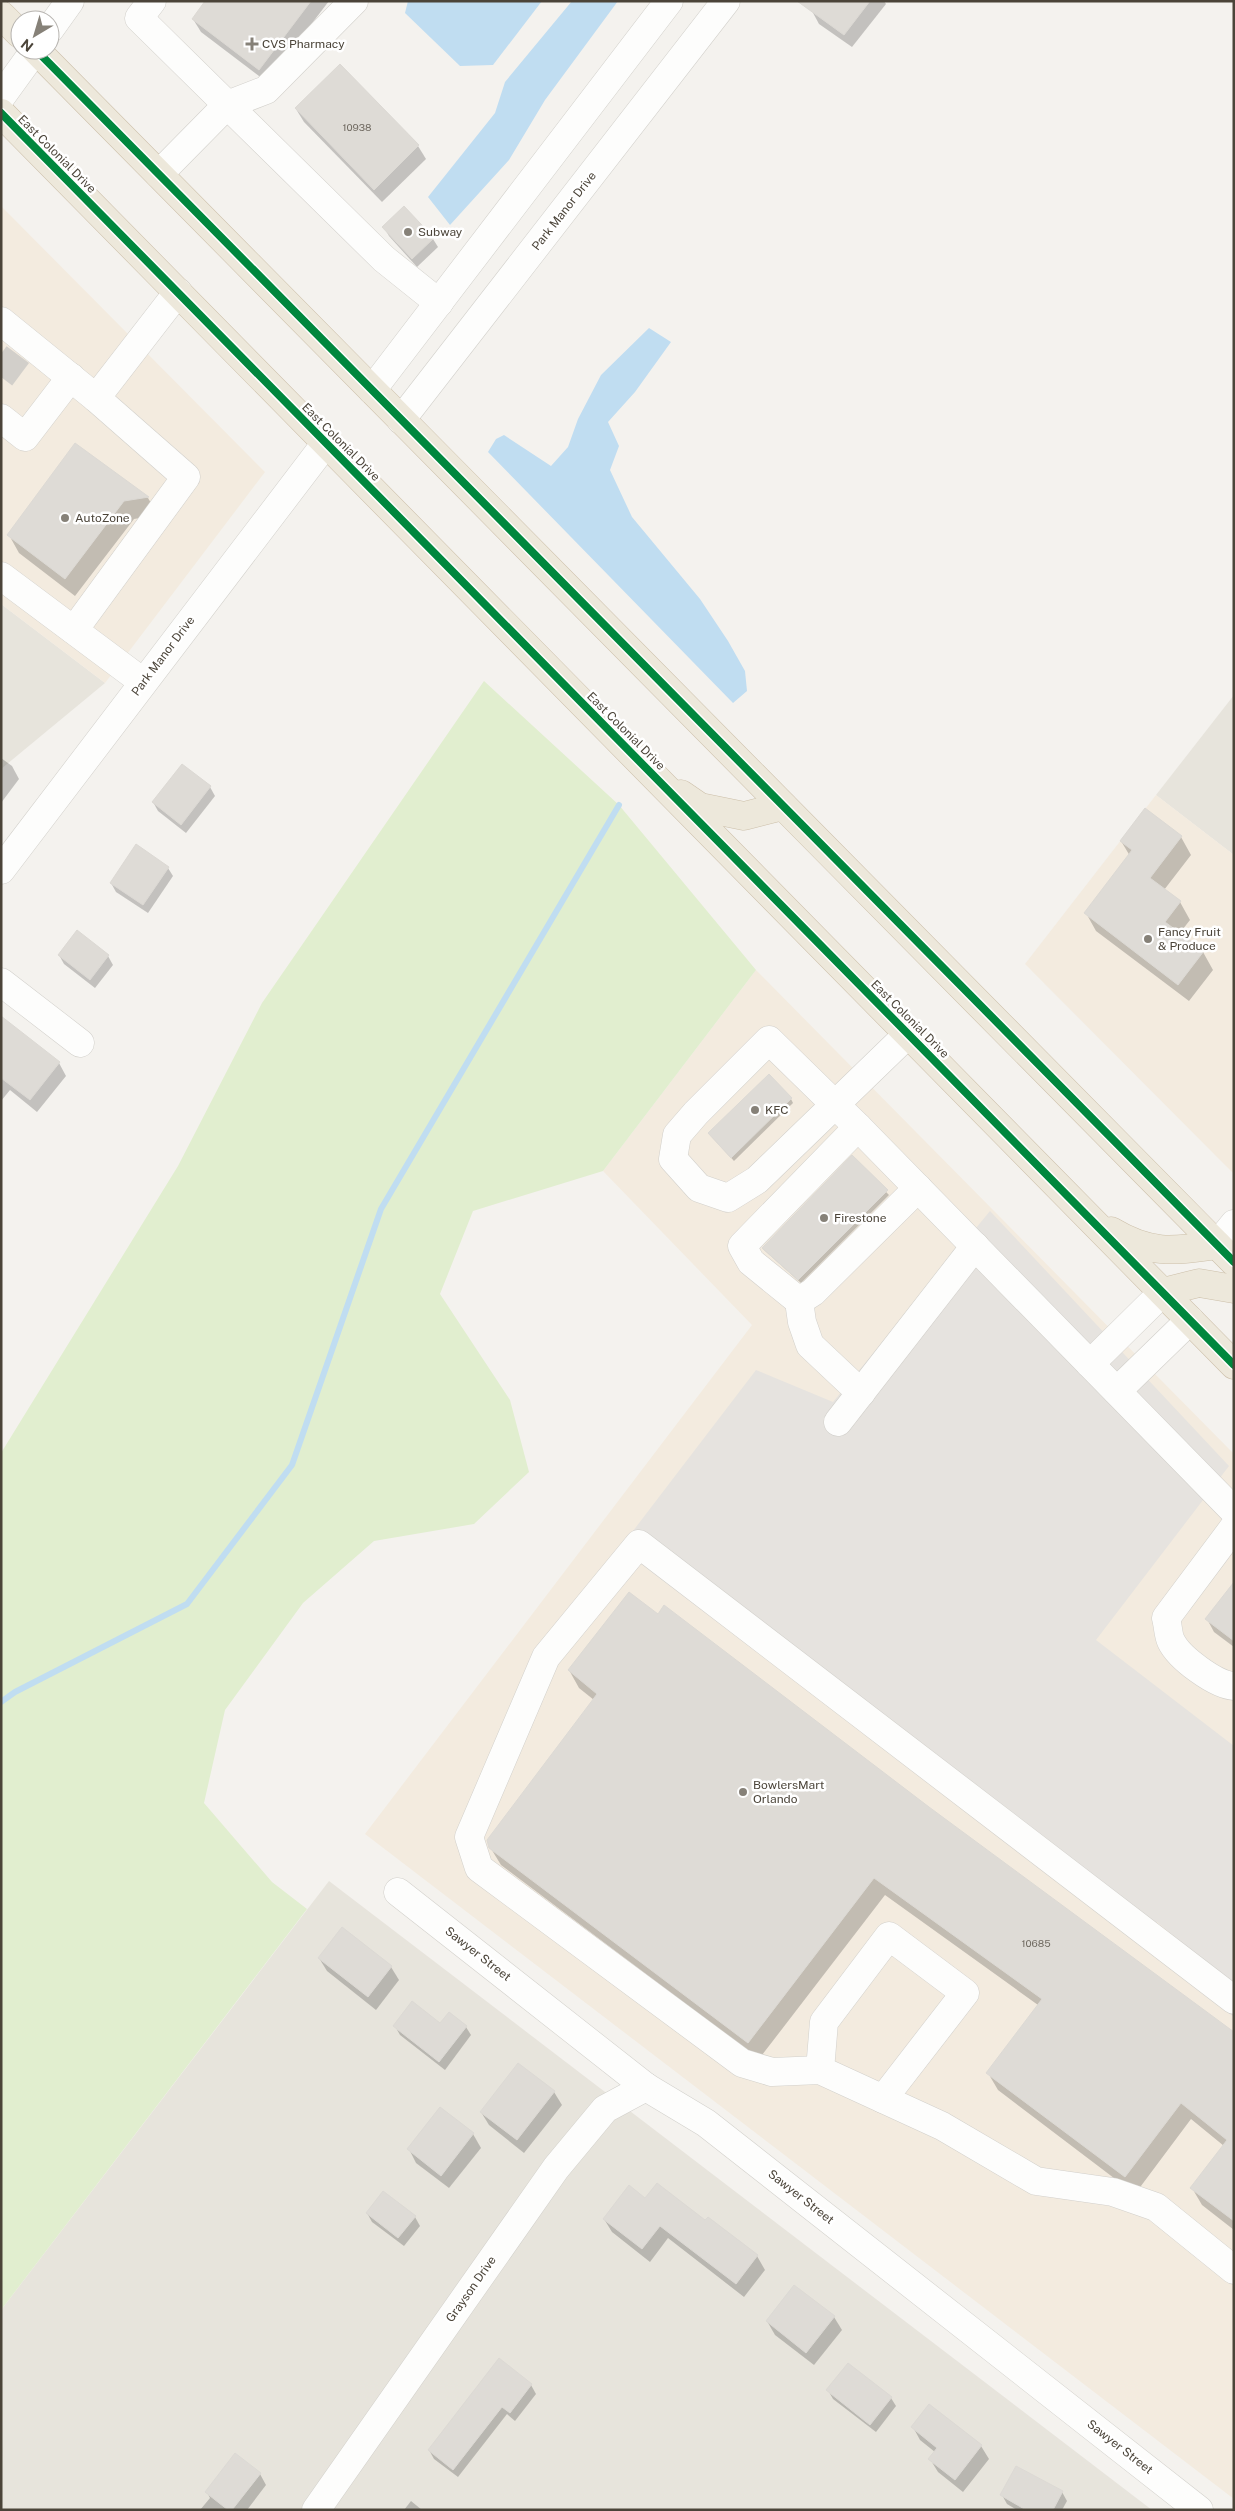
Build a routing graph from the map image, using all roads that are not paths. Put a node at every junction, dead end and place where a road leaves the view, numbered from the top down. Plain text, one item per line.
1 (70, 1) edge
2 (152, 1) edge
3 (354, 1) edge
4 (669, 1) edge
5 (726, 1) edge
6 (1, 15) edge
7 (60, 15) edge
8 (10, 24) edge
9 (29, 60) edge
10 (46, 60) edge
11 (1, 97) edge
12 (227, 104) junction
13 (1, 114) edge
14 (159, 174) junction
15 (178, 292) junction
16 (439, 303) junction
17 (1, 322) edge
18 (71, 377) junction
19 (372, 390) junction
20 (96, 398) junction
21 (1, 418) edge
22 (401, 420) junction
23 (326, 443) junction
24 (1, 576) edge
25 (74, 630) junction
26 (144, 682) junction
27 (660, 782) junction
28 (783, 806) junction
29 (1, 870) edge
30 (1, 982) edge
31 (908, 1034) junction
32 (80, 1043) dead end
33 (835, 1104) junction
34 (858, 1127) junction
35 (918, 1188) junction
36 (1091, 1219) junction
37 (1234, 1224) edge
38 (975, 1246) junction
39 (1225, 1254) edge
40 (1234, 1289) edge
41 (1163, 1292) junction
42 (799, 1301) junction
43 (1190, 1320) junction
44 (1090, 1364) junction
45 (1234, 1364) edge
46 (1117, 1391) junction
47 (861, 1393) junction
48 (838, 1422) dead end
49 (1234, 1511) edge
50 (1234, 1527) edge
51 (1234, 1686) edge
52 (398, 1892) dead end
53 (1234, 2000) edge
54 (820, 2070) junction
55 (646, 2086) junction
56 (883, 2099) junction
57 (1234, 2270) edge
58 (316, 2510) edge
59 (1199, 2510) edge

1 - 7 street
2 - 12 street
3 - 12 street
4 - 16 street
5 - 22 street, Park Manor Drive
6 - 8 highway
9 - 11 street
10 - 14 highway
12 - 14 street
12 - 16 street
13 - 15 highway, East Colonial Drive
14 - 19 highway
15 - 20 street
15 - 23 highway, East Colonial Drive
16 - 19 street
17 - 18 street
18 - 20 street
18 - 21 street
19 - 22 highway
20 - 25 street
22 - 28 highway
23 - 26 street, Park Manor Drive
23 - 27 highway, East Colonial Drive
24 - 25 street
25 - 26 street
26 - 29 street, Park Manor Drive
27 - 28 highway
27 - 31 highway, East Colonial Drive
28 - 39 highway
30 - 32 street
31 - 33 street
31 - 36 highway, East Colonial Drive
33 - 33 street
33 - 34 street
34 - 35 street
34 - 42 street
35 - 38 street
35 - 42 street
36 - 39 highway
36 - 41 highway, East Colonial Drive
37 - 39 street
38 - 44 street
38 - 47 street
40 - 41 highway
41 - 43 highway, East Colonial Drive
41 - 44 street
42 - 47 street
43 - 45 highway, East Colonial Drive
43 - 46 street
44 - 46 street
46 - 49 street
47 - 48 street
50 - 51 street
52 - 55 street, Sawyer Street
53 - 54 street
54 - 56 street
54 - 56 street
55 - 58 street, Grayson Drive
55 - 59 street, Sawyer Street
56 - 57 street

